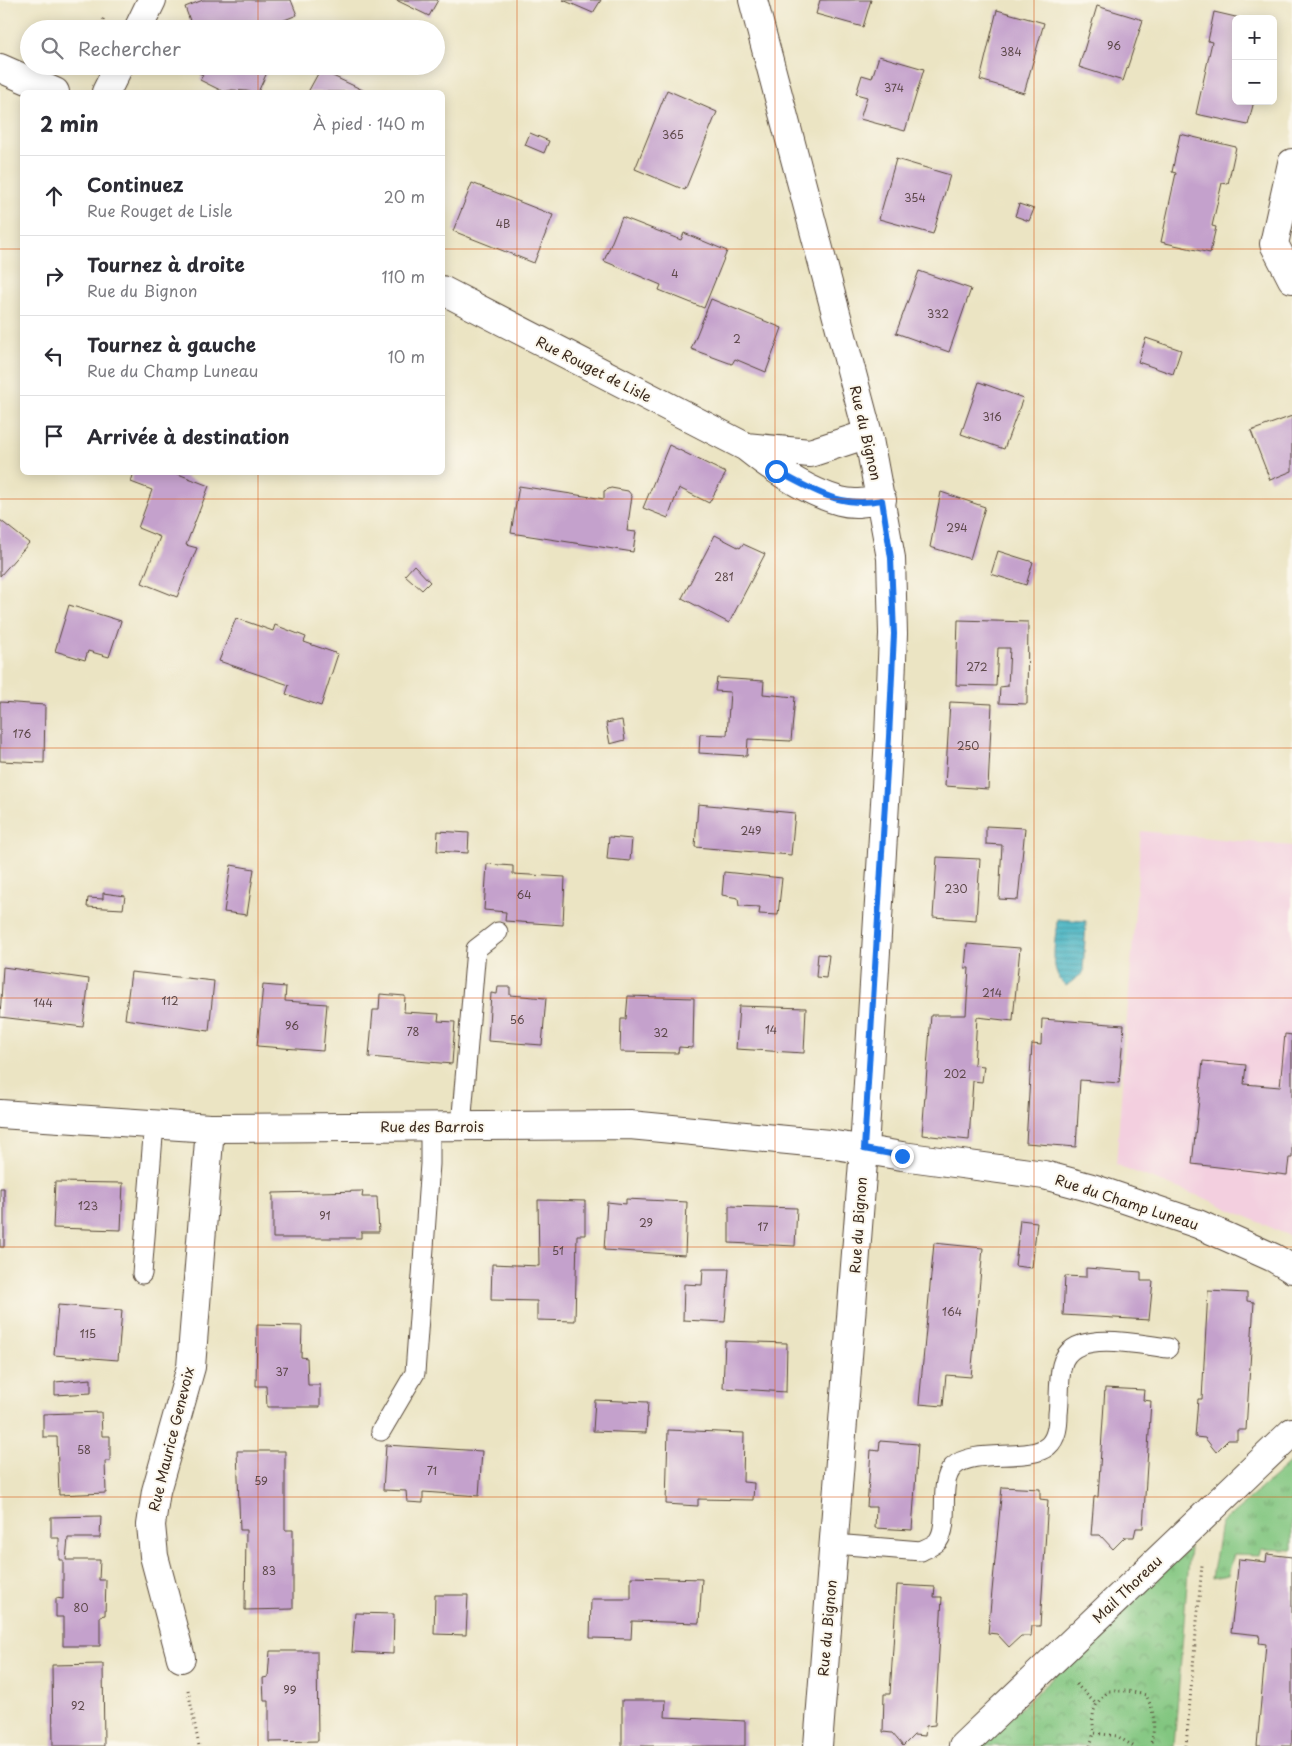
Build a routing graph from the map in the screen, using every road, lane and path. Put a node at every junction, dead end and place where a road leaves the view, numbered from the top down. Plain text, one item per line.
1 (152, 0) edge
2 (753, 0) edge
3 (142, 20) edge
4 (0, 68) edge
5 (114, 75) edge
6 (50, 90) edge
7 (107, 90) edge
8 (1292, 163) edge
9 (1292, 279) edge
10 (445, 292) edge
11 (868, 434) junction
12 (746, 447) junction
13 (882, 500) junction
14 (498, 932) dead end
15 (0, 1114) edge
16 (154, 1124) junction
17 (430, 1126) junction
18 (461, 1126) junction
19 (210, 1128) junction
20 (864, 1149) junction
21 (1292, 1269) edge
22 (142, 1274) dead end
23 (1168, 1348) dead end
24 (381, 1431) dead end
25 (1292, 1432) edge
26 (1207, 1511) junction
27 (834, 1544) junction
28 (181, 1658) joint
29 (1094, 1733) junction
30 (199, 1746) edge
31 (818, 1746) edge
32 (963, 1746) edge
33 (1090, 1746) edge
34 (1134, 1746) edge
35 (1150, 1746) edge
36 (1186, 1746) edge

1 - 3 street
2 - 11 street, Rue du Bignon
4 - 6 street
5 - 7 street
8 - 9 street
10 - 12 street, Rue Rouget de Lisle
11 - 12 street, Rue Rouget de Lisle
11 - 13 street, Rue du Bignon
12 - 13 street, Rue Rouget de Lisle
13 - 20 street, Rue du Bignon
14 - 18 lane
15 - 16 street, Rue des Barrois
16 - 19 street, Rue des Barrois
16 - 22 lane
17 - 18 street, Rue des Barrois
17 - 19 street, Rue des Barrois
17 - 24 lane
18 - 20 street, Rue des Barrois
19 - 28 street, Rue Maurice Genevoix
20 - 21 street, Rue du Champ Luneau
20 - 27 street, Rue du Bignon
23 - 27 lane
25 - 26 street, Mail Thoreau
26 - 32 street, Mail Thoreau
26 - 36 path
27 - 31 street, Rue du Bignon
28 - 30 path
29 - 33 path
29 - 34 path
29 - 35 path

